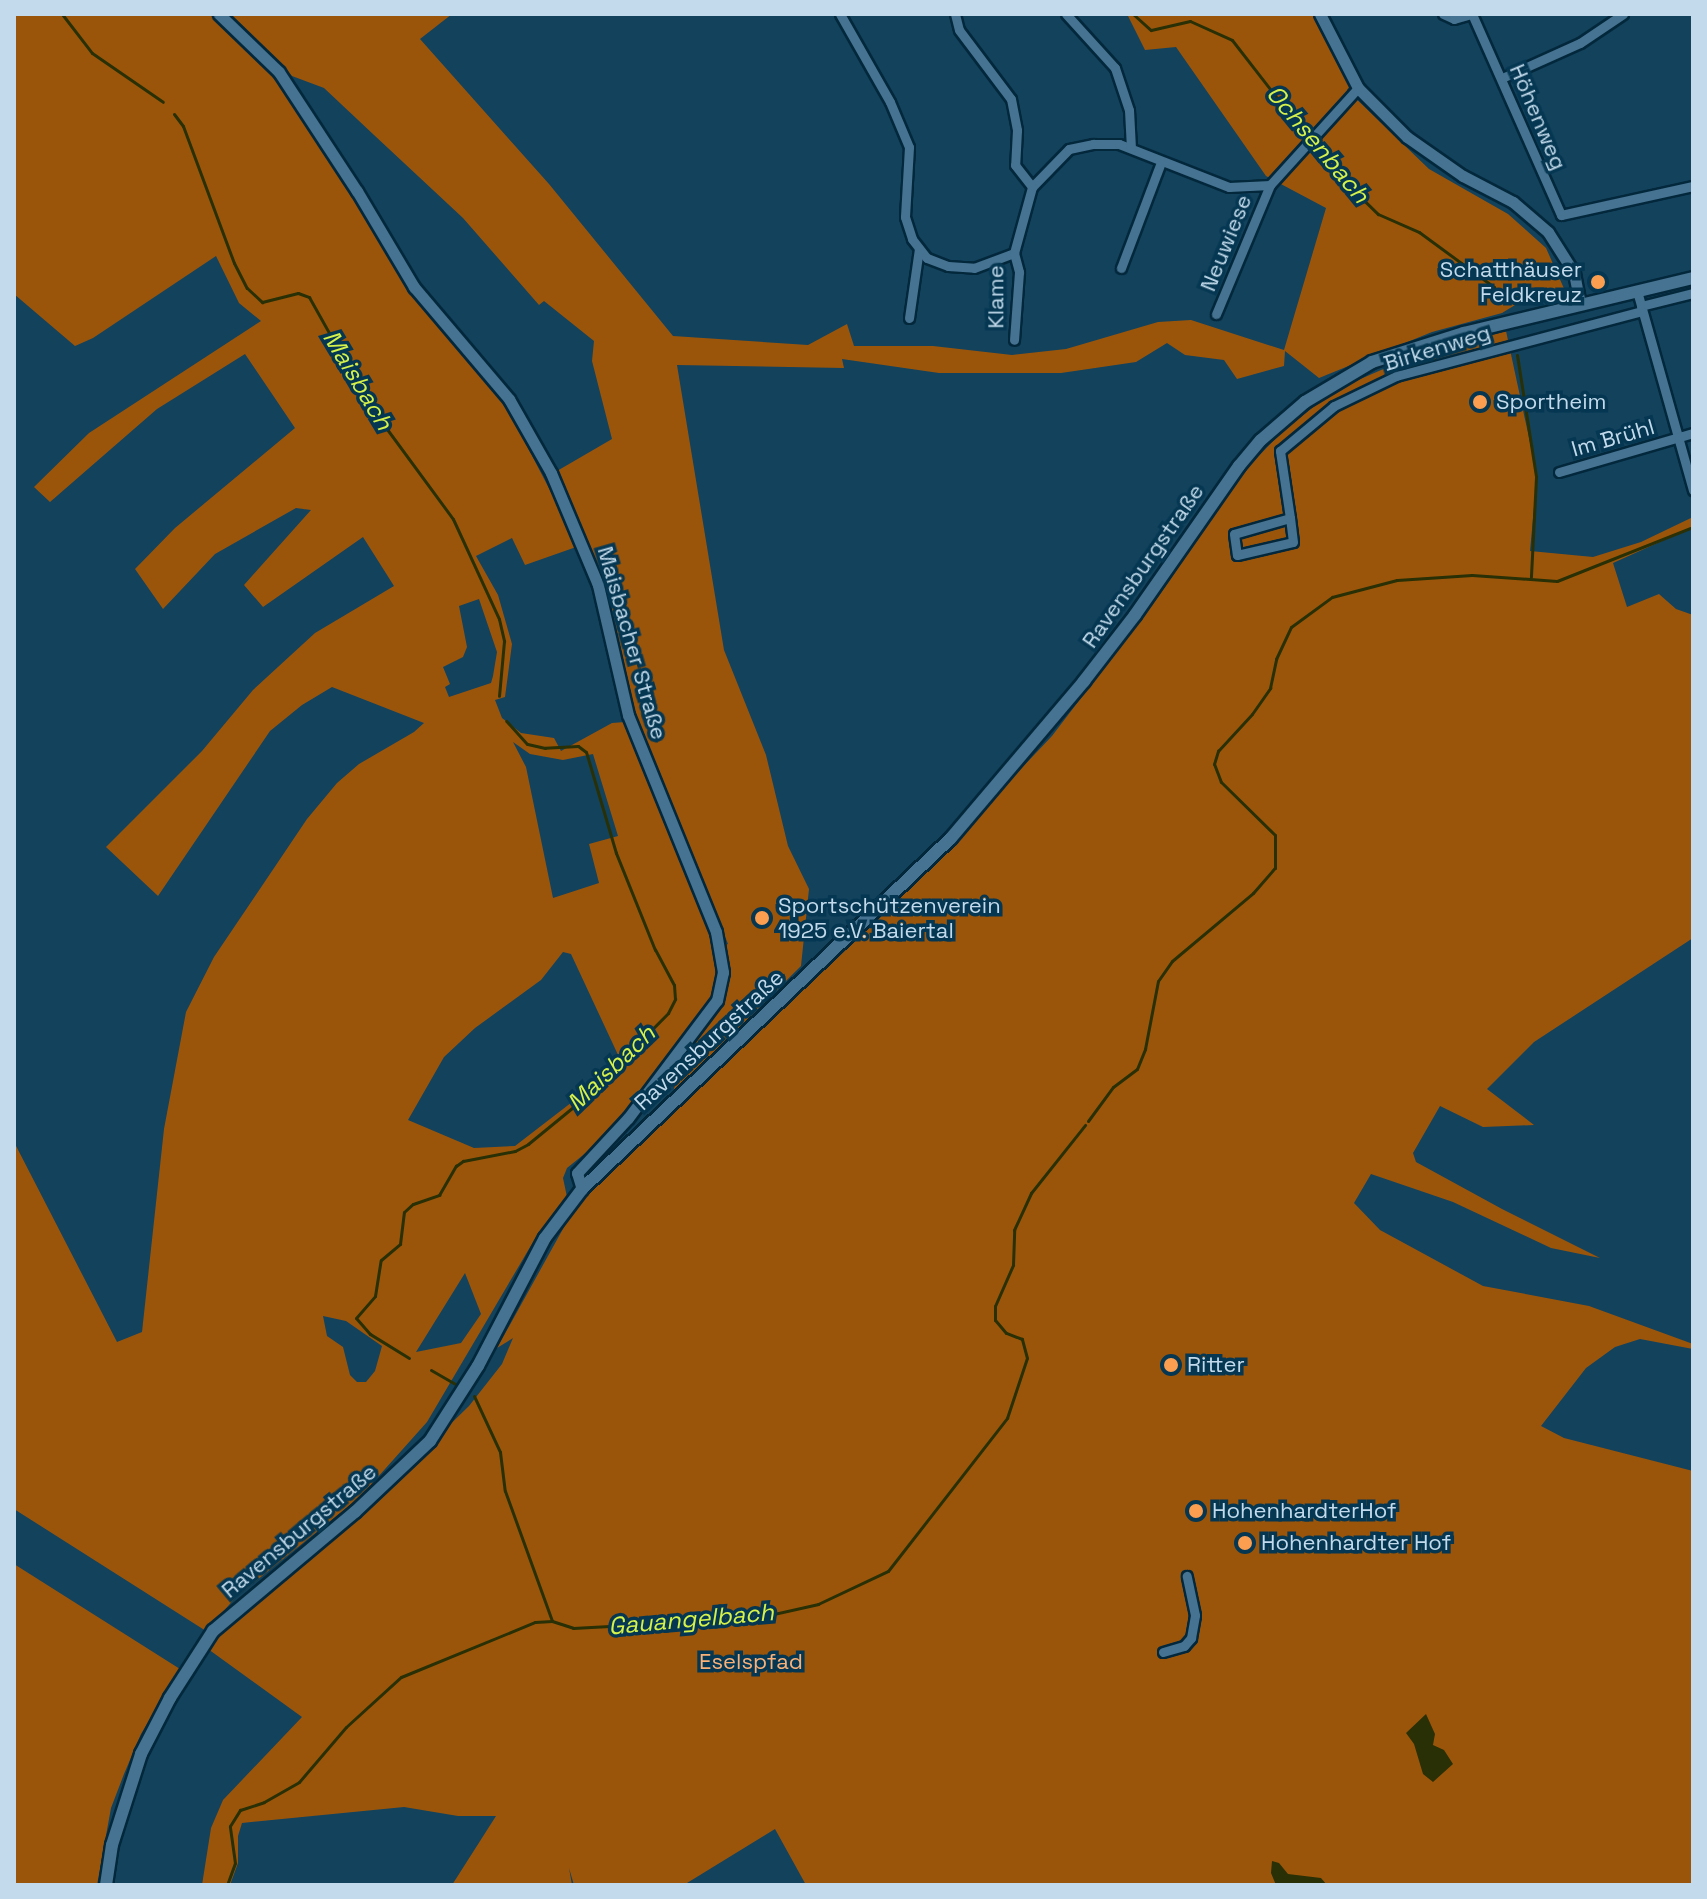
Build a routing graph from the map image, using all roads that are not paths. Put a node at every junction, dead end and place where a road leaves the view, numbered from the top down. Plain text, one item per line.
1 (219, 14) edge
2 (840, 14) edge
3 (955, 14) edge
4 (1066, 14) edge
5 (1320, 14) edge
6 (1443, 14) edge
7 (1472, 14) edge
8 (1623, 14) edge
9 (1502, 78) junction
10 (1358, 88) junction
11 (1131, 148) junction
12 (1161, 162) junction
13 (1270, 185) junction
14 (1693, 186) edge
15 (1032, 187) junction
16 (1561, 215) junction
17 (1548, 232) junction
18 (919, 249) junction
19 (1014, 253) junction
20 (1121, 268) dead end
21 (1693, 278) edge
22 (1637, 291) junction
23 (1693, 293) edge
24 (1580, 303) junction
25 (1641, 309) junction
26 (1216, 314) dead end
27 (909, 318) dead end
28 (1014, 340) dead end
29 (1693, 433) edge
30 (1677, 438) junction
31 (1559, 472) dead end
32 (1693, 490) edge
33 (1290, 518) junction
34 (582, 1189) junction
35 (1187, 1576) dead end
36 (1163, 1652) dead end
37 (106, 1885) edge

1 - 34 street, Maisbacher Straße
2 - 18 street
3 - 15 street
4 - 11 street
5 - 10 street
6 - 7 street
7 - 9 street, Höhenweg
8 - 9 street
9 - 16 street, Höhenweg
10 - 13 street, Neuwiese
10 - 17 street
11 - 12 street
11 - 15 street
12 - 13 street
12 - 20 street
13 - 26 street, Neuwiese
14 - 16 street
15 - 19 street
16 - 17 street
17 - 24 street
18 - 19 street
18 - 27 street
19 - 28 street, Klame
21 - 22 main road
22 - 24 main road
22 - 25 street, Im Brühl
23 - 25 street, Birkenweg
24 - 34 main road, Ravensburgstraße
25 - 30 street, Im Brühl
25 - 33 street, Birkenweg
29 - 30 street, Im Brühl
30 - 31 street, Im Brühl
30 - 32 street
33 - 33 street
34 - 37 main road, Ravensburgstraße
35 - 36 street

